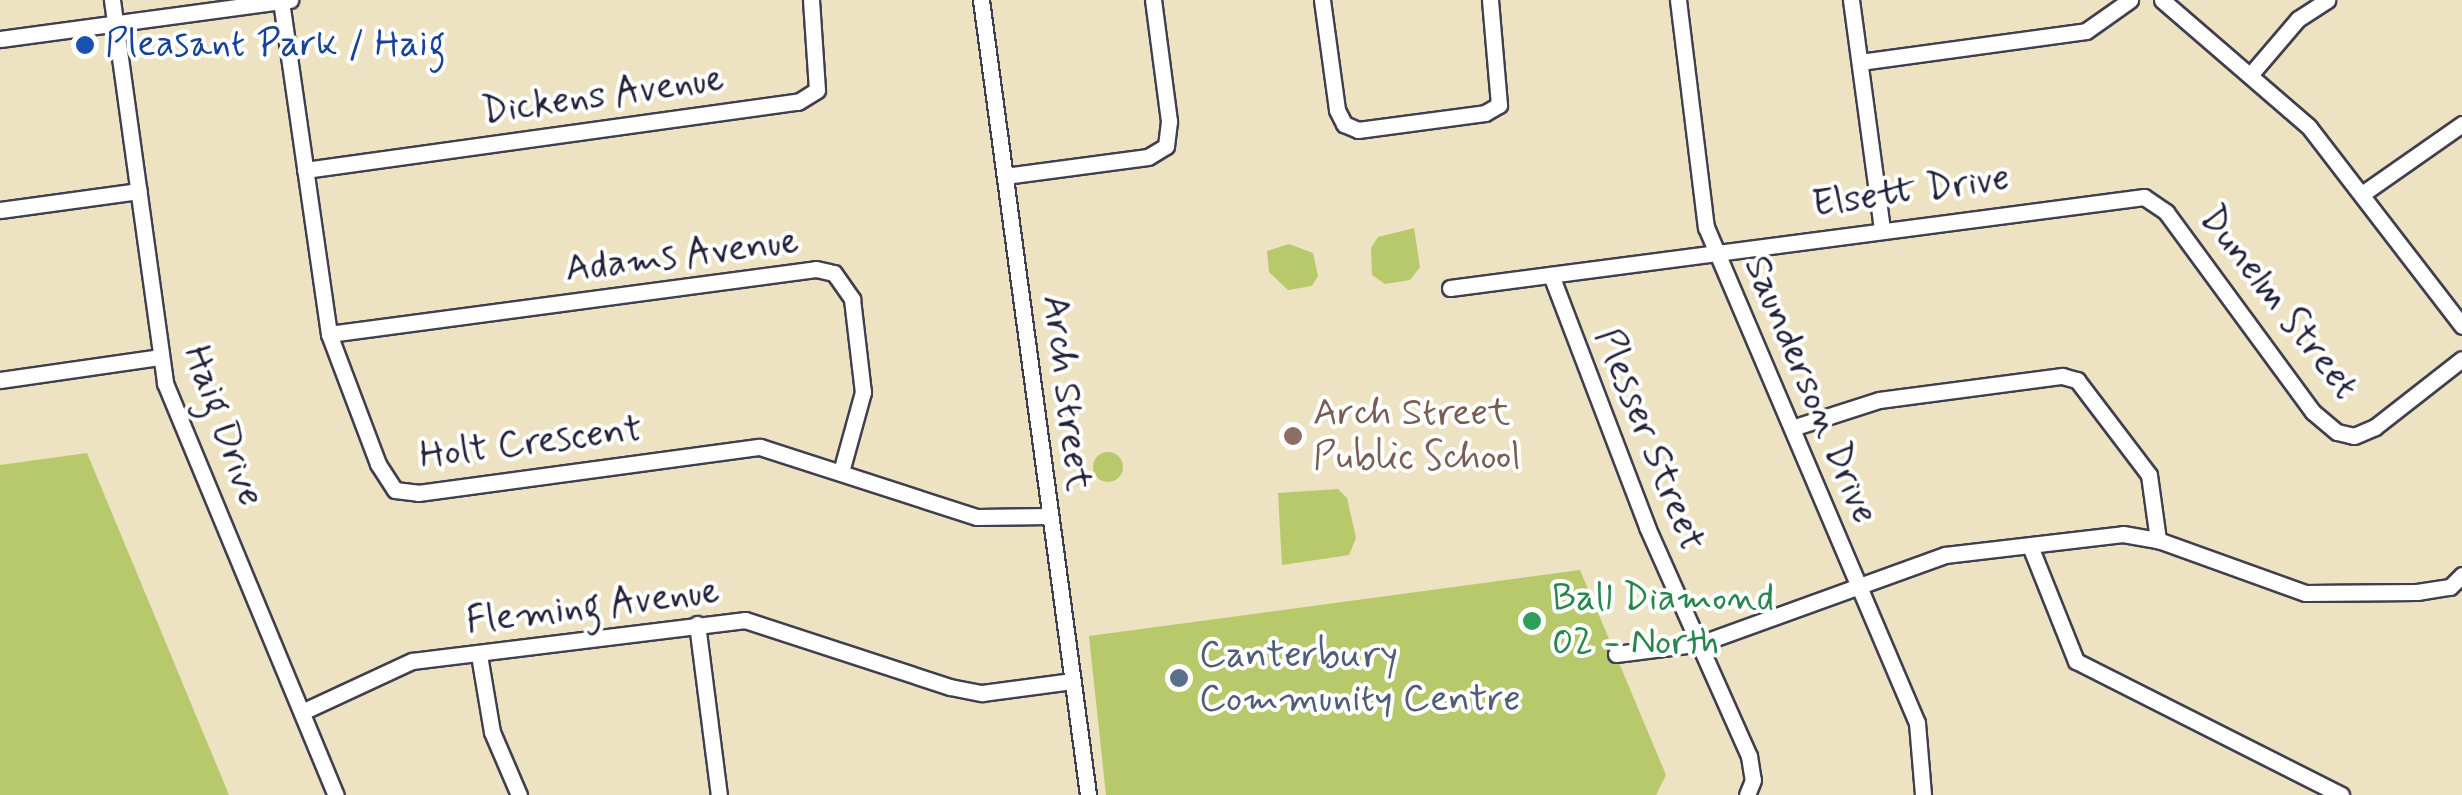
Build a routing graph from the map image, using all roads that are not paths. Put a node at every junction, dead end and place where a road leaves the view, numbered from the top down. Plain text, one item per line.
1 (112, 0) edge
2 (290, 0) edge
3 (811, 0) edge
4 (981, 0) edge
5 (1153, 0) edge
6 (1322, 0) edge
7 (1490, 0) edge
8 (1678, 0) edge
9 (1851, 0) edge
10 (2130, 0) edge
11 (2162, 0) edge
12 (2327, 0) edge
13 (281, 1) edge
14 (115, 25) junction
15 (0, 39) edge
16 (1860, 62) junction
17 (2251, 74) junction
18 (2462, 124) edge
19 (306, 170) junction
20 (1005, 176) junction
21 (139, 191) junction
22 (2362, 194) junction
23 (2144, 197) joint
24 (0, 210) edge
25 (1882, 228) junction
26 (1715, 252) junction
27 (1551, 275) junction
28 (1450, 288) dead end
29 (2462, 326) edge
30 (330, 334) junction
31 (160, 357) junction
32 (2462, 359) edge
33 (0, 380) edge
34 (1792, 428) junction
35 (841, 472) junction
36 (1049, 516) junction
37 (2158, 540) junction
38 (2030, 546) junction
39 (2456, 581) edge
40 (1860, 587) junction
41 (2462, 603) edge
42 (697, 624) junction
43 (1702, 643) junction
44 (1616, 654) dead end
45 (479, 655) junction
46 (1072, 681) junction
47 (302, 712) junction
48 (336, 795) edge
49 (519, 795) edge
50 (719, 795) edge
51 (1088, 795) edge
52 (1747, 795) edge
53 (1923, 795) edge
54 (2341, 795) edge

1 - 14 street, Haig Drive
2 - 13 street
3 - 19 street, Dickens Avenue
4 - 20 street, Arch Street
5 - 20 street
6 - 7 street
8 - 26 street, Saunderson Drive
9 - 16 street
10 - 16 street
11 - 17 street
12 - 17 street
13 - 14 street
13 - 19 street, Holt Crescent
14 - 15 street
14 - 21 street, Haig Drive
16 - 25 street
17 - 22 street
18 - 22 street
19 - 30 street, Holt Crescent
20 - 36 street, Arch Street
21 - 24 street
21 - 31 street, Haig Drive
22 - 29 street
23 - 25 street, Elsett Drive
23 - 32 street, Dunelm Street
25 - 26 street, Elsett Drive
26 - 27 street, Elsett Drive
26 - 34 street, Saunderson Drive
27 - 28 street, Elsett Drive
27 - 43 street, Plesser Street
30 - 35 street, Holt Crescent
30 - 35 street, Adams Avenue
31 - 33 street
31 - 47 street, Haig Drive
34 - 37 street
34 - 40 street, Saunderson Drive
35 - 36 street, Holt Crescent
36 - 46 street, Arch Street
37 - 38 street
37 - 39 street
38 - 40 street
38 - 54 street
39 - 41 street
40 - 43 street
40 - 53 street, Saunderson Drive
42 - 45 street, Fleming Avenue
42 - 46 street, Fleming Avenue
42 - 50 street
43 - 44 street
43 - 52 street, Plesser Street
45 - 47 street, Fleming Avenue
45 - 49 street
46 - 51 street, Arch Street
47 - 48 street, Haig Drive

